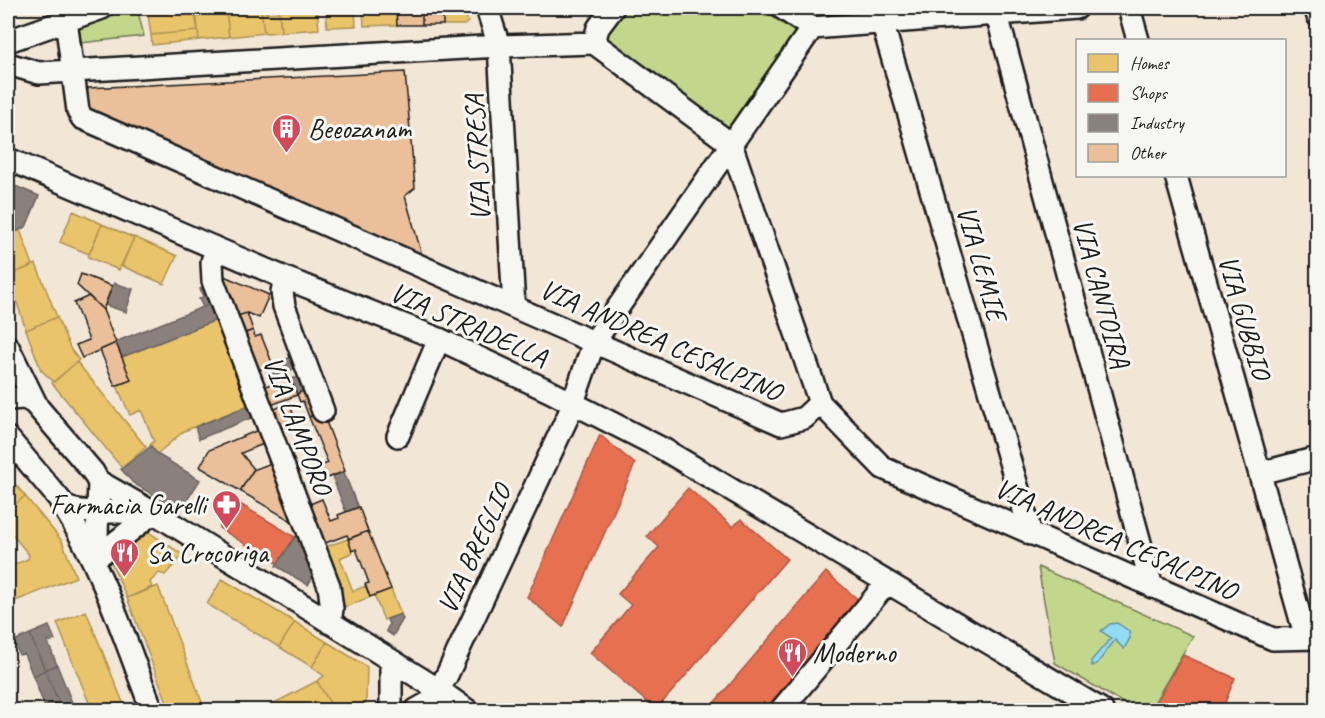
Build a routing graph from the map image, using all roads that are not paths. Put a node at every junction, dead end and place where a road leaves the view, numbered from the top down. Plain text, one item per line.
1 (102, 8) edge
2 (487, 8) edge
3 (613, 8) edge
4 (782, 8) edge
5 (1077, 8) edge
6 (1129, 8) edge
7 (1315, 8) edge
8 (880, 14) edge
9 (997, 15) junction
10 (1317, 16) edge
11 (51, 18) edge
12 (812, 28) junction
13 (1138, 39) edge
14 (8, 41) edge
15 (594, 43) junction
16 (499, 46) junction
17 (8, 64) edge
18 (75, 69) junction
19 (730, 144) junction
20 (8, 159) edge
21 (1176, 177) edge
22 (216, 248) junction
23 (285, 278) junction
24 (514, 307) junction
25 (439, 339) junction
26 (594, 342) junction
27 (8, 347) edge
28 (10, 400) edge
29 (820, 403) junction
30 (573, 404) junction
31 (37, 406) junction
32 (323, 411) dead end
33 (398, 436) dead end
34 (8, 438) edge
35 (1317, 458) edge
36 (1260, 473) junction
37 (95, 494) junction
38 (61, 503) junction
39 (155, 516) junction
40 (1031, 534) junction
41 (96, 563) junction
42 (886, 584) junction
43 (1152, 587) junction
44 (330, 623) junction
45 (1312, 638) edge
46 (390, 660) junction
47 (439, 690) junction
48 (152, 711) edge
49 (391, 711) edge
50 (416, 711) edge
51 (467, 711) edge
52 (781, 711) edge
53 (1102, 711) edge

1 - 11 street
2 - 16 street, VIA STRESA
3 - 15 street
4 - 12 street
5 - 9 street
6 - 13 street
7 - 10 street
8 - 9 street
8 - 12 street
8 - 40 street, VIA LEMIE
9 - 43 street, VIA CANTOIRA
11 - 14 street
11 - 18 street
12 - 19 street, VIA BREGLIO
15 - 16 street
15 - 19 street
16 - 18 street
16 - 24 street, VIA STRESA
17 - 18 street
18 - 24 street, VIA ANDREA CESALPINO
19 - 26 street, VIA BREGLIO
19 - 29 street
20 - 22 street, VIA STRADELLA
21 - 36 street, VIA GUBBIO
22 - 23 street, VIA STRADELLA
22 - 44 street, VIA LAMPORO
23 - 25 street, VIA STRADELLA
23 - 32 street
24 - 26 street, VIA ANDREA CESALPINO
25 - 30 street, VIA STRADELLA
25 - 33 street
26 - 29 street, VIA ANDREA CESALPINO
26 - 30 street, VIA BREGLIO
27 - 31 street
28 - 31 street
29 - 40 street, VIA ANDREA CESALPINO
30 - 42 street, VIA STRADELLA
30 - 47 street, VIA BREGLIO
31 - 37 street
34 - 38 street
35 - 36 street
36 - 45 street, VIA GUBBIO
37 - 38 street
37 - 39 street
37 - 39 street
37 - 41 street
38 - 41 street
39 - 41 street
39 - 44 street
40 - 43 street, VIA ANDREA CESALPINO
41 - 48 street
42 - 52 street
42 - 53 street, VIA STRADELLA
43 - 45 street, VIA ANDREA CESALPINO
44 - 46 street
46 - 47 street
46 - 49 street
47 - 50 street, VIA BREGLIO
47 - 51 street

